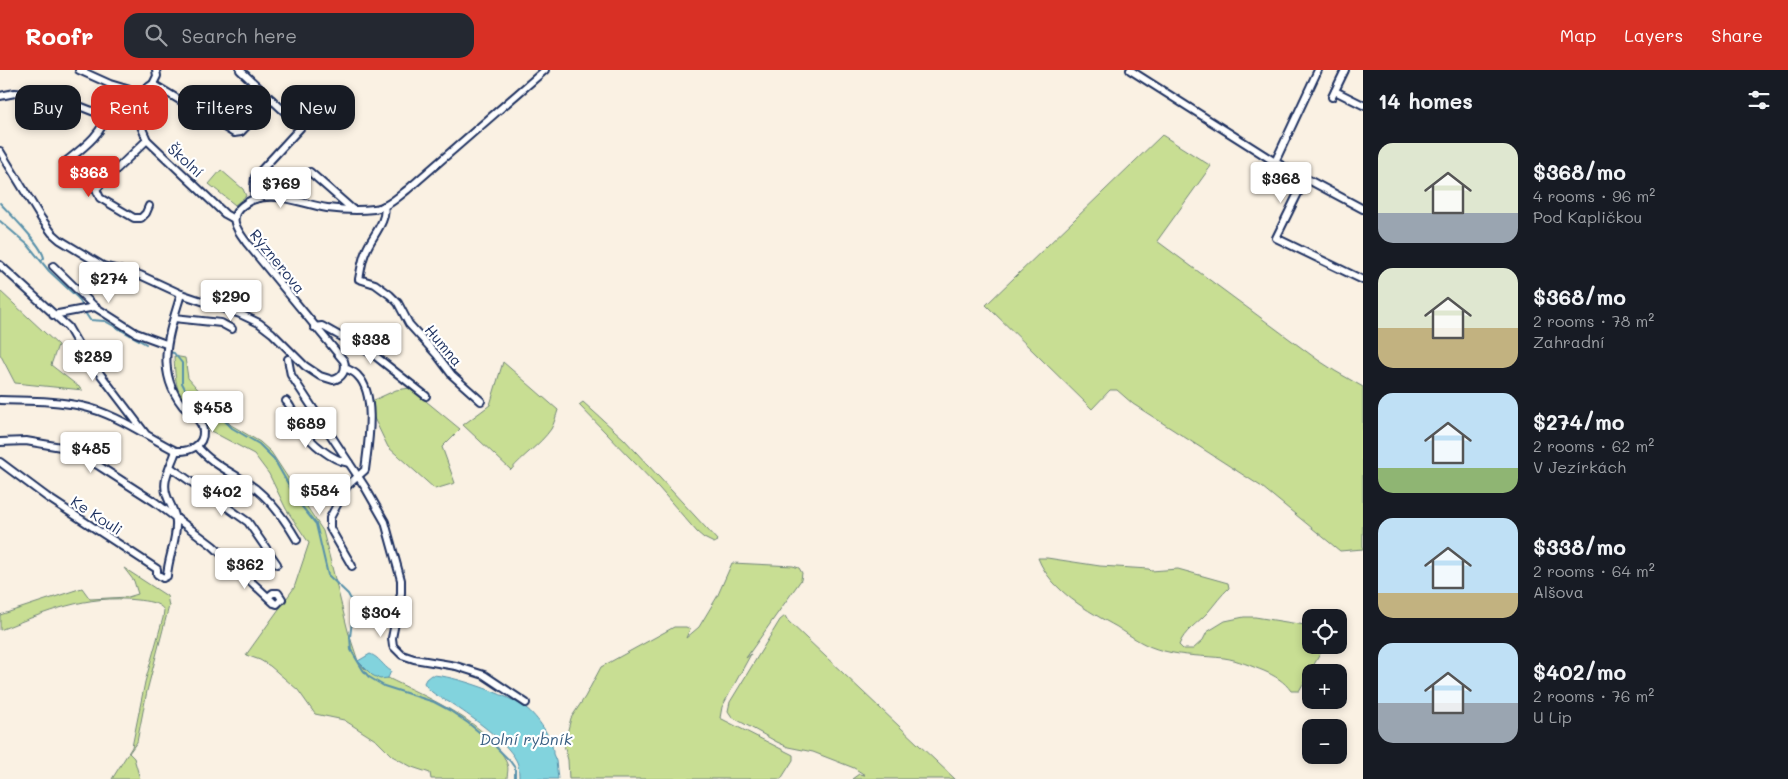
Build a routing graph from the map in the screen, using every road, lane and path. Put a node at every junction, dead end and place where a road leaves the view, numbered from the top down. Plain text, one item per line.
1 (79, 70) edge
2 (156, 70) edge
3 (240, 70) edge
4 (545, 70) edge
5 (1130, 70) edge
6 (1318, 70) edge
7 (1345, 70) edge
8 (153, 84) joint
9 (113, 85) edge
10 (15, 94) edge
11 (0, 96) edge
12 (272, 100) junction
13 (1363, 105) edge
14 (98, 130) edge
15 (143, 130) edge
16 (148, 140) junction
17 (0, 151) edge
18 (1275, 162) junction
19 (64, 164) dead end
20 (310, 172) dead end
21 (1305, 178) junction
22 (255, 199) junction
23 (148, 206) dead end
24 (384, 206) junction
25 (1363, 209) edge
26 (353, 210) junction
27 (234, 219) junction
28 (0, 264) edge
29 (53, 266) dead end
30 (1363, 280) edge
31 (182, 294) junction
32 (94, 307) junction
33 (53, 315) junction
34 (174, 318) junction
35 (314, 327) junction
36 (232, 329) dead end
37 (166, 344) junction
38 (288, 359) dead end
39 (345, 368) junction
40 (426, 396) dead end
41 (0, 400) edge
42 (481, 400) dead end
43 (286, 401) dead end
44 (148, 436) junction
45 (0, 442) edge
46 (197, 446) junction
47 (176, 452) junction
48 (0, 462) edge
49 (349, 462) junction
50 (170, 467) junction
51 (358, 476) junction
52 (166, 494) junction
53 (156, 502) junction
54 (176, 519) junction
55 (296, 540) dead end
56 (277, 564) dead end
57 (352, 566) dead end
58 (268, 597) dead end
59 (526, 703) dead end

1 - 9 street
2 - 8 street
3 - 12 street
4 - 24 street
5 - 18 street
6 - 18 street
7 - 13 street
8 - 12 street
10 - 11 street
12 - 22 street
14 - 19 street
15 - 16 street, Školní
16 - 23 street
16 - 27 street, Školní
17 - 31 street
18 - 21 street
20 - 26 street
21 - 25 street
21 - 30 street
22 - 26 street
22 - 27 street, Rýznerova
24 - 26 street
24 - 42 street, Humna
27 - 35 street, Rýznerova
28 - 33 street
29 - 32 street
31 - 34 street
31 - 39 street
32 - 33 street
32 - 37 street
33 - 44 street
34 - 36 street
34 - 37 street
35 - 39 street, Rýznerova
35 - 40 street
37 - 46 street
38 - 49 street
39 - 51 street, Rýznerova
41 - 44 street
43 - 49 street
44 - 47 street
45 - 53 street
46 - 47 street
46 - 55 street
47 - 50 street
48 - 54 street, Ke Kouli
49 - 51 street
50 - 52 street
50 - 56 street
51 - 57 street, Rýznerova
51 - 59 street
52 - 53 street
52 - 54 street
53 - 54 street
54 - 58 street

